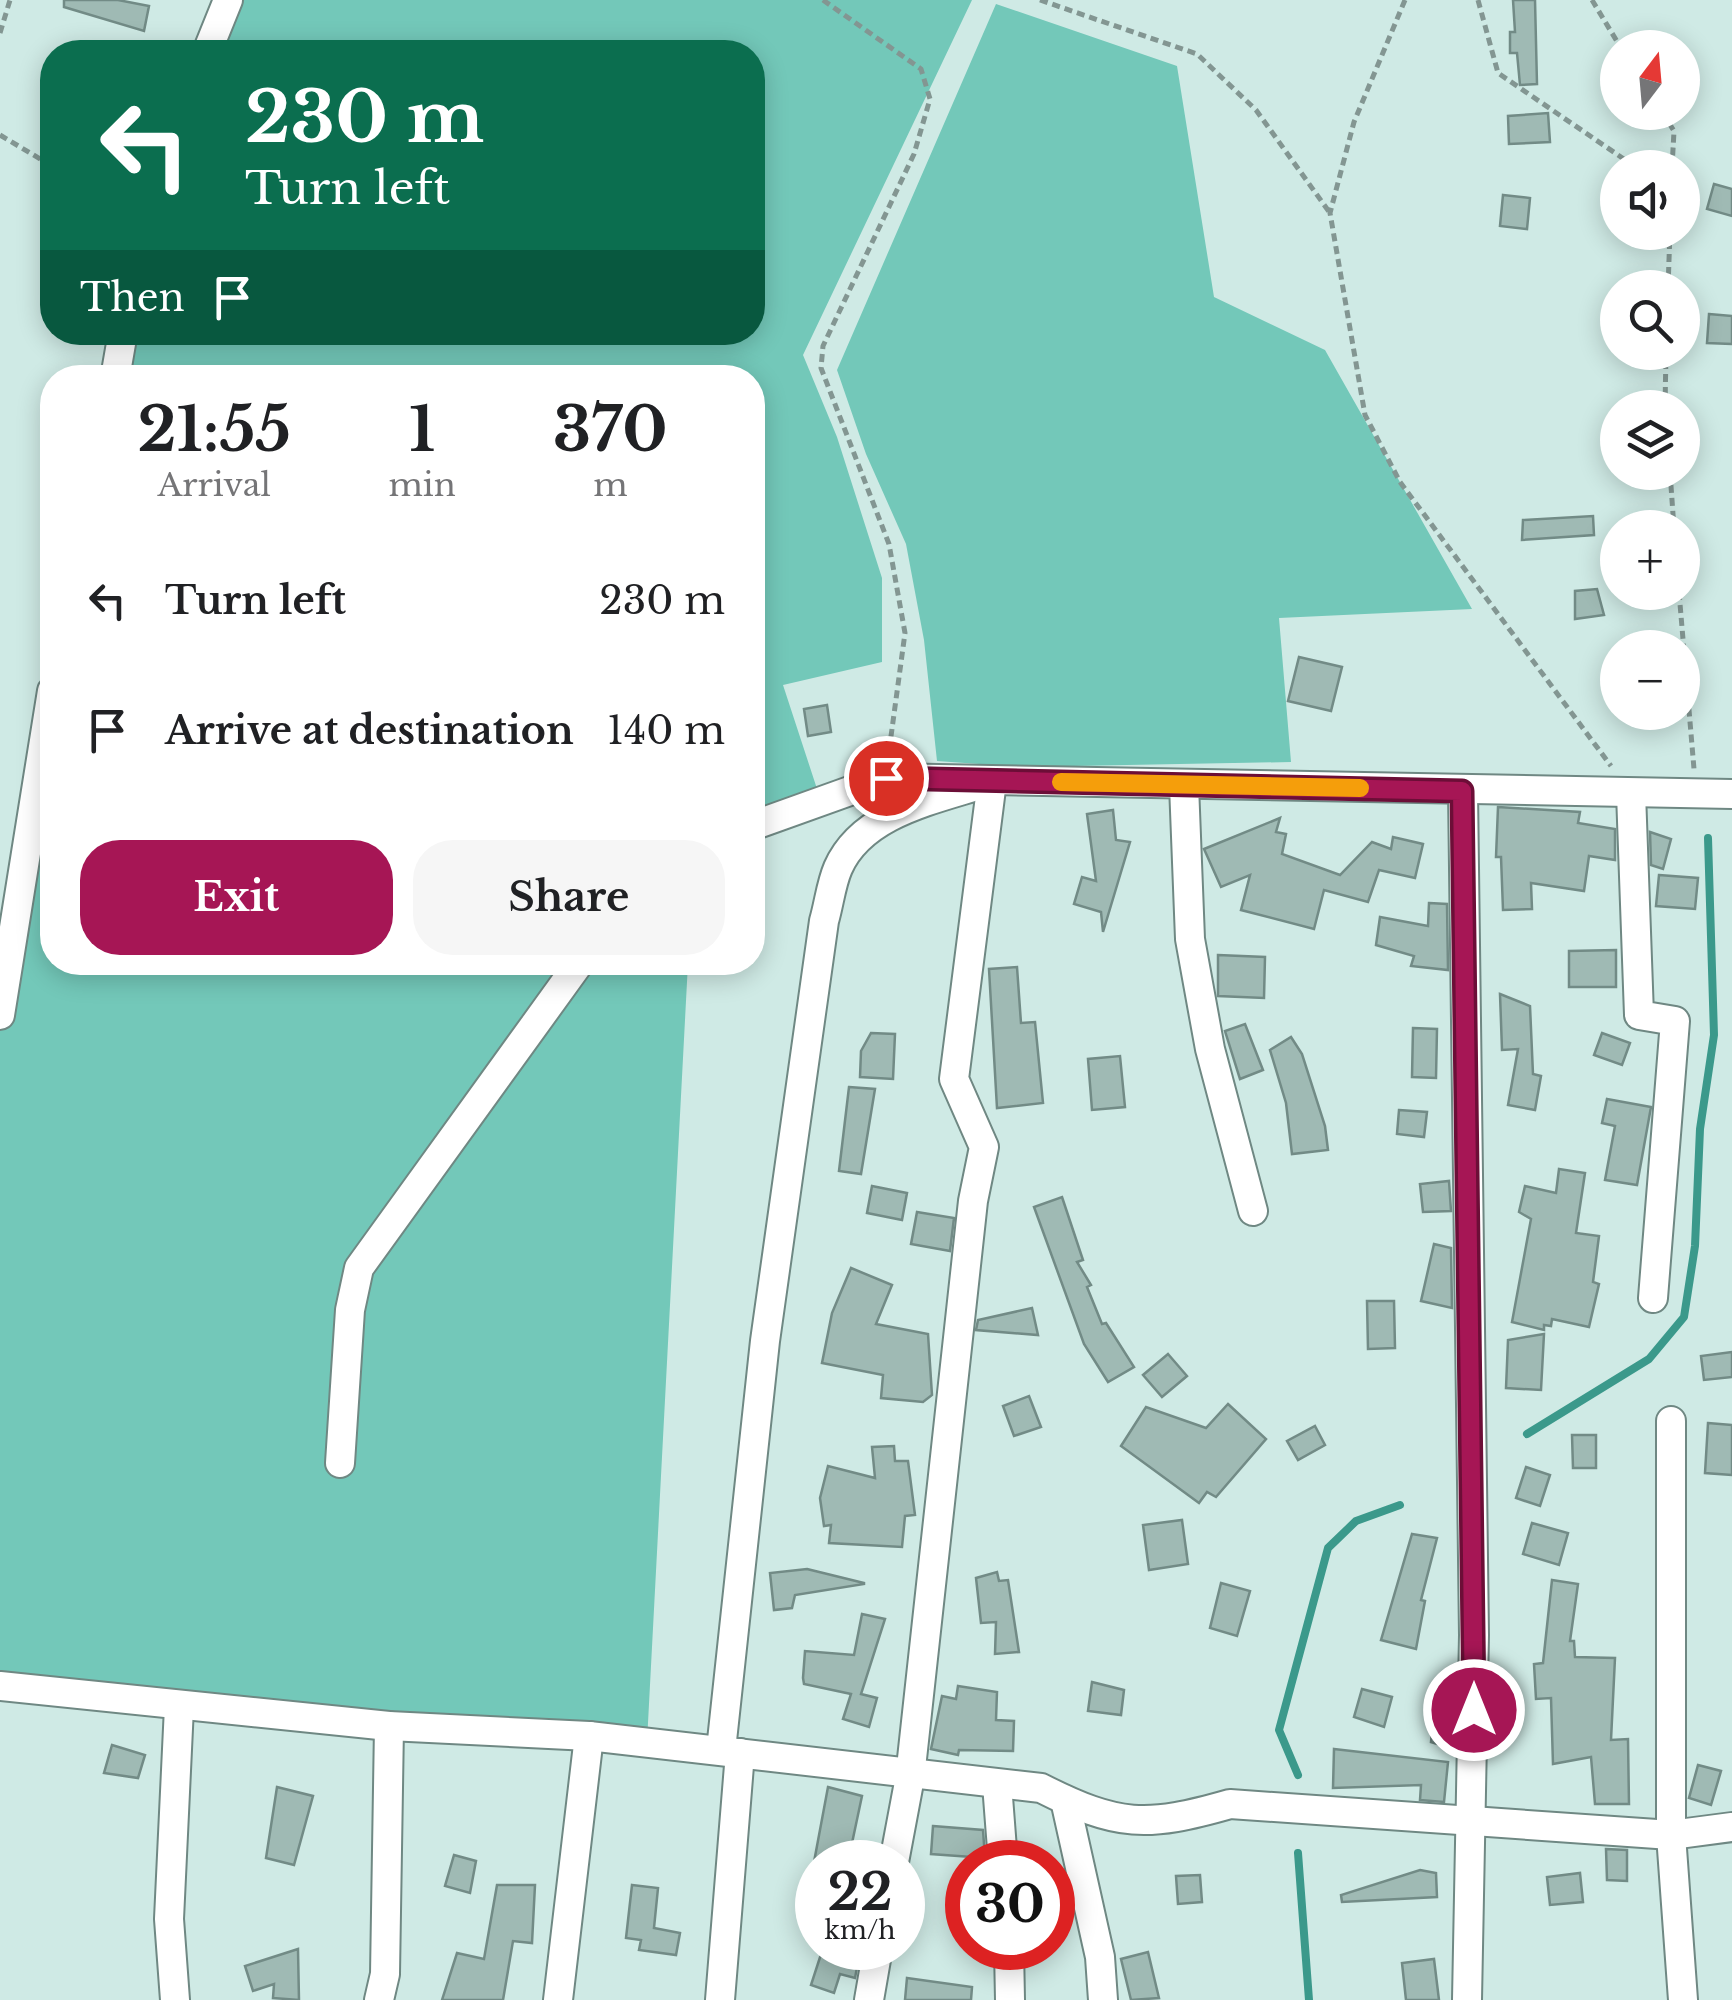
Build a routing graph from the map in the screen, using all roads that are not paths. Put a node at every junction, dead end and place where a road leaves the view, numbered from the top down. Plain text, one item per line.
1 (228, 0) edge
2 (211, 40) edge
3 (40, 749) edge
4 (992, 780) junction
5 (1184, 784) junction
6 (1462, 791) junction
7 (1631, 793) junction
8 (1732, 794) edge
9 (765, 821) edge
10 (8, 905) edge
11 (571, 975) edge
12 (0, 1015) edge
13 (1253, 1211) dead end
14 (1653, 1298) dead end
15 (1671, 1421) dead end
16 (340, 1462) dead end
17 (0, 1686) edge
18 (180, 1708) junction
19 (389, 1726) junction
20 (588, 1736) junction
21 (731, 1752) junction
22 (910, 1776) junction
23 (997, 1784) junction
24 (1065, 1800) junction
25 (1473, 1822) junction
26 (1732, 1827) edge
27 (1671, 1836) junction
28 (898, 1840) edge
29 (1001, 1840) edge
30 (874, 1970) edge
31 (1009, 1970) edge
32 (175, 2000) edge
33 (379, 2000) edge
34 (558, 2000) edge
35 (720, 2000) edge
36 (868, 2000) edge
37 (1010, 2000) edge
38 (1103, 2000) edge
39 (1466, 2000) edge
40 (1683, 2000) edge

1 - 2 street
3 - 10 street
4 - 5 street
4 - 9 street
4 - 21 street
4 - 22 street
5 - 6 street
5 - 13 street
6 - 7 street
6 - 25 street
7 - 8 street
7 - 14 street
10 - 12 street
11 - 16 street
15 - 27 street
17 - 18 street
18 - 19 street
18 - 32 street
19 - 20 street
19 - 33 street
20 - 21 street
20 - 34 street
21 - 22 street
21 - 35 street
22 - 23 street
22 - 28 street
23 - 24 street
23 - 29 street
24 - 25 street
24 - 38 street
25 - 27 street
25 - 39 street
26 - 27 street
27 - 40 street
30 - 36 street
31 - 37 street

